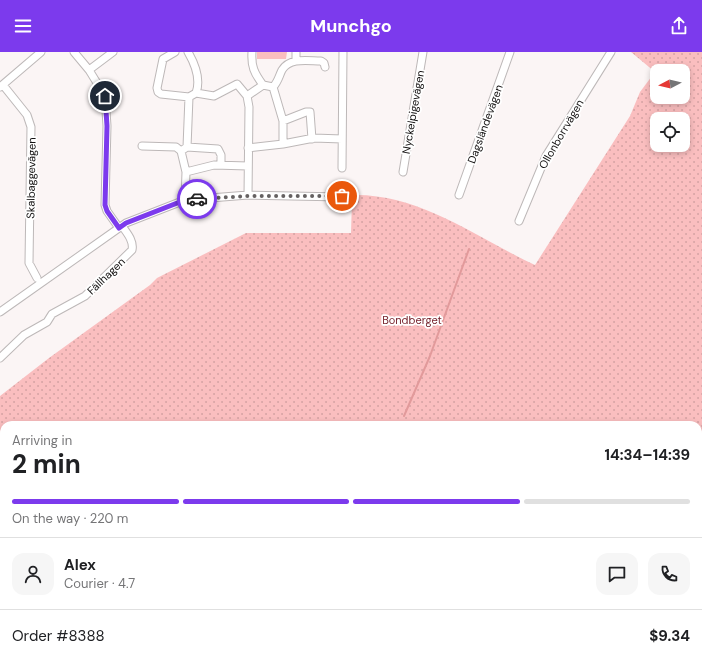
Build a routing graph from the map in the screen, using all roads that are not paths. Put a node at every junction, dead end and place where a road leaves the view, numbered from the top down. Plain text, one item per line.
1 (41, 52) edge
2 (74, 52) edge
3 (113, 52) edge
4 (175, 52) edge
5 (188, 52) edge
6 (252, 52) edge
7 (296, 52) edge
8 (343, 52) edge
9 (423, 52) edge
10 (510, 52) edge
11 (611, 52) edge
12 (296, 60) junction
13 (325, 67) dead end
14 (89, 70) junction
15 (263, 85) junction
16 (2, 86) edge
17 (274, 87) junction
18 (196, 93) junction
19 (247, 96) junction
20 (189, 97) junction
21 (283, 121) junction
22 (312, 139) junction
23 (342, 139) junction
24 (283, 144) junction
25 (142, 146) dead end
26 (248, 148) junction
27 (184, 149) junction
28 (221, 164) junction
29 (248, 166) junction
30 (342, 168) dead end
31 (186, 172) junction
32 (403, 172) dead end
33 (459, 195) dead end
34 (248, 196) junction
35 (342, 196) dead end
36 (185, 200) junction
37 (519, 221) dead end
38 (120, 227) junction
39 (37, 278) dead end
40 (0, 312) edge
41 (0, 358) edge

1 - 16 street
2 - 14 street
3 - 14 street
4 - 20 street
5 - 18 street
6 - 15 street
7 - 12 street
8 - 23 street
9 - 32 street, Nyckelpigevägen
10 - 33 street, Dagsländevägen
11 - 37 street, Ollonborrvägen
12 - 13 street
12 - 17 street
14 - 38 street
15 - 17 street
15 - 19 street
16 - 39 street, Skalbaggevägen
17 - 21 street
18 - 19 street
18 - 20 street
19 - 26 street
20 - 27 street
21 - 22 street
21 - 24 street
22 - 23 street
22 - 24 street
23 - 30 street
24 - 26 street
25 - 27 street
26 - 29 street
27 - 28 street
27 - 31 street
28 - 29 street
28 - 31 street
29 - 34 street
31 - 36 street
34 - 35 street
34 - 36 street
36 - 38 street
38 - 40 street
38 - 41 street, Fällhagen

